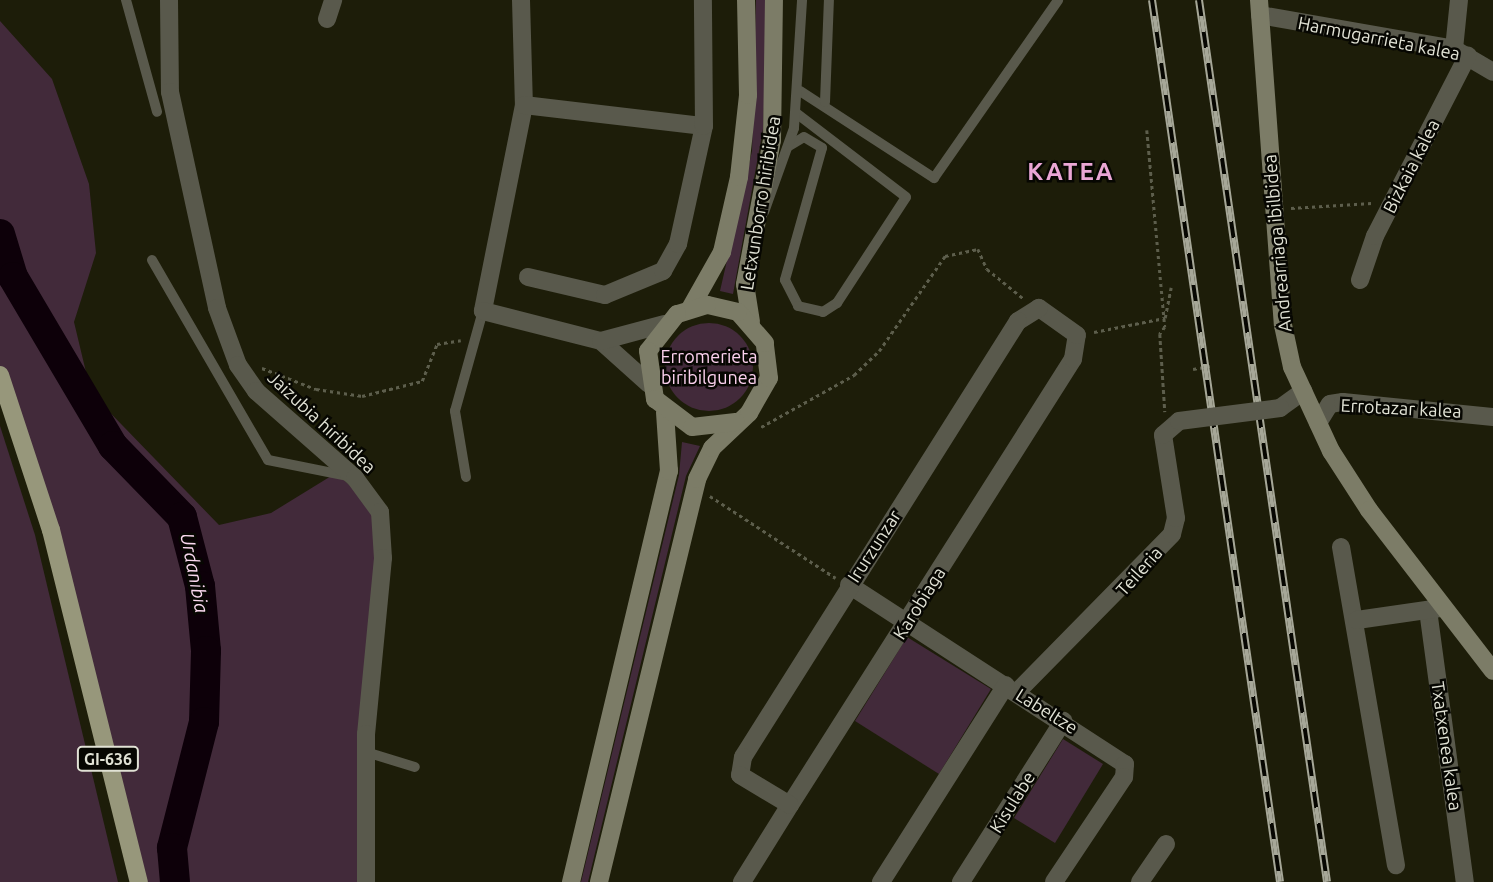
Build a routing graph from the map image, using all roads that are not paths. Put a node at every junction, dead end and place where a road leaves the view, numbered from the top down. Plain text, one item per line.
1 (126, 0) edge
2 (169, 0) edge
3 (333, 0) edge
4 (521, 0) edge
5 (703, 0) edge
6 (746, 0) edge
7 (774, 0) edge
8 (802, 0) edge
9 (829, 0) edge
10 (1058, 0) edge
11 (1459, 0) edge
12 (1259, 8) edge
13 (327, 19) dead end
14 (1461, 52) junction
15 (1493, 72) edge
16 (800, 91) junction
17 (825, 102) junction
18 (524, 105) junction
19 (157, 112) dead end
20 (796, 113) junction
21 (704, 126) junction
22 (789, 146) junction
23 (757, 225) junction
24 (152, 260) dead end
25 (528, 277) dead end
26 (1360, 280) dead end
27 (691, 307) junction
28 (1039, 308) joint
29 (483, 311) junction
30 (751, 322) junction
31 (664, 324) junction
32 (601, 341) junction
33 (0, 375) edge
34 (649, 384) junction
35 (1303, 391) junction
36 (665, 412) junction
37 (1493, 417) edge
38 (1318, 423) junction
39 (743, 428) junction
40 (466, 477) dead end
41 (355, 478) junction
42 (1341, 547) dead end
43 (849, 586) junction
44 (1448, 607) junction
45 (1428, 610) junction
46 (1357, 621) junction
47 (906, 622) junction
48 (1493, 671) edge
49 (1012, 689) junction
50 (1063, 721) junction
51 (366, 752) junction
52 (415, 767) dead end
53 (790, 806) junction
54 (1166, 844) dead end
55 (1396, 865) dead end
56 (138, 882) edge
57 (366, 882) edge
58 (571, 882) edge
59 (599, 882) edge
60 (741, 882) edge
61 (881, 882) edge
62 (961, 882) edge
63 (1054, 882) edge
64 (1140, 882) edge
65 (1465, 882) edge

1 - 19 lane
2 - 41 street, Jaizubia hiribidea
3 - 13 street
4 - 18 street
5 - 21 street
6 - 27 main road, Letxunborro hiribidea
7 - 23 main road, Letxunborro hiribidea
8 - 16 lane
9 - 17 lane
10 - 17 lane
11 - 14 street, Bizkaia kalea
12 - 14 street, Harmugarrieta kalea
12 - 35 main road, Andrearriaga ibilbidea
14 - 15 street, Harmugarrieta kalea
14 - 26 street, Bizkaia kalea
16 - 17 lane
16 - 20 lane
18 - 21 street
18 - 29 street
20 - 22 lane
20 - 22 lane
21 - 25 street
22 - 23 lane
23 - 30 main road, Letxunborro hiribidea
24 - 41 lane
27 - 30 main road
27 - 31 main road
28 - 43 street, Irurzunzar
28 - 47 street, Karobiaga
29 - 32 street
29 - 40 lane
30 - 39 main road
31 - 32 street
31 - 34 main road
32 - 34 street
33 - 56 main road, GI-636
34 - 36 main road
35 - 38 main road, Andrearriaga ibilbidea
35 - 49 street, Teileria, bridge
36 - 39 main road
36 - 58 main road
37 - 38 street, Errotazar kalea
38 - 44 main road, Andrearriaga ibilbidea
39 - 59 main road
41 - 51 street, Jaizubia hiribidea
42 - 46 street
43 - 47 street, Labeltze
43 - 53 street, Irurzunzar
44 - 45 street
44 - 48 main road, Andrearriaga ibilbidea
45 - 46 street
45 - 65 street, Txatxenea kalea
46 - 55 street
47 - 49 street, Labeltze
47 - 53 street, Karobiaga
49 - 50 street, Labeltze
49 - 61 street, Teileria
50 - 62 street, Kisulabe
50 - 63 street, Labeltze
51 - 52 lane
51 - 57 street, Jaizubia hiribidea
53 - 60 street, Karobiaga
54 - 64 street

